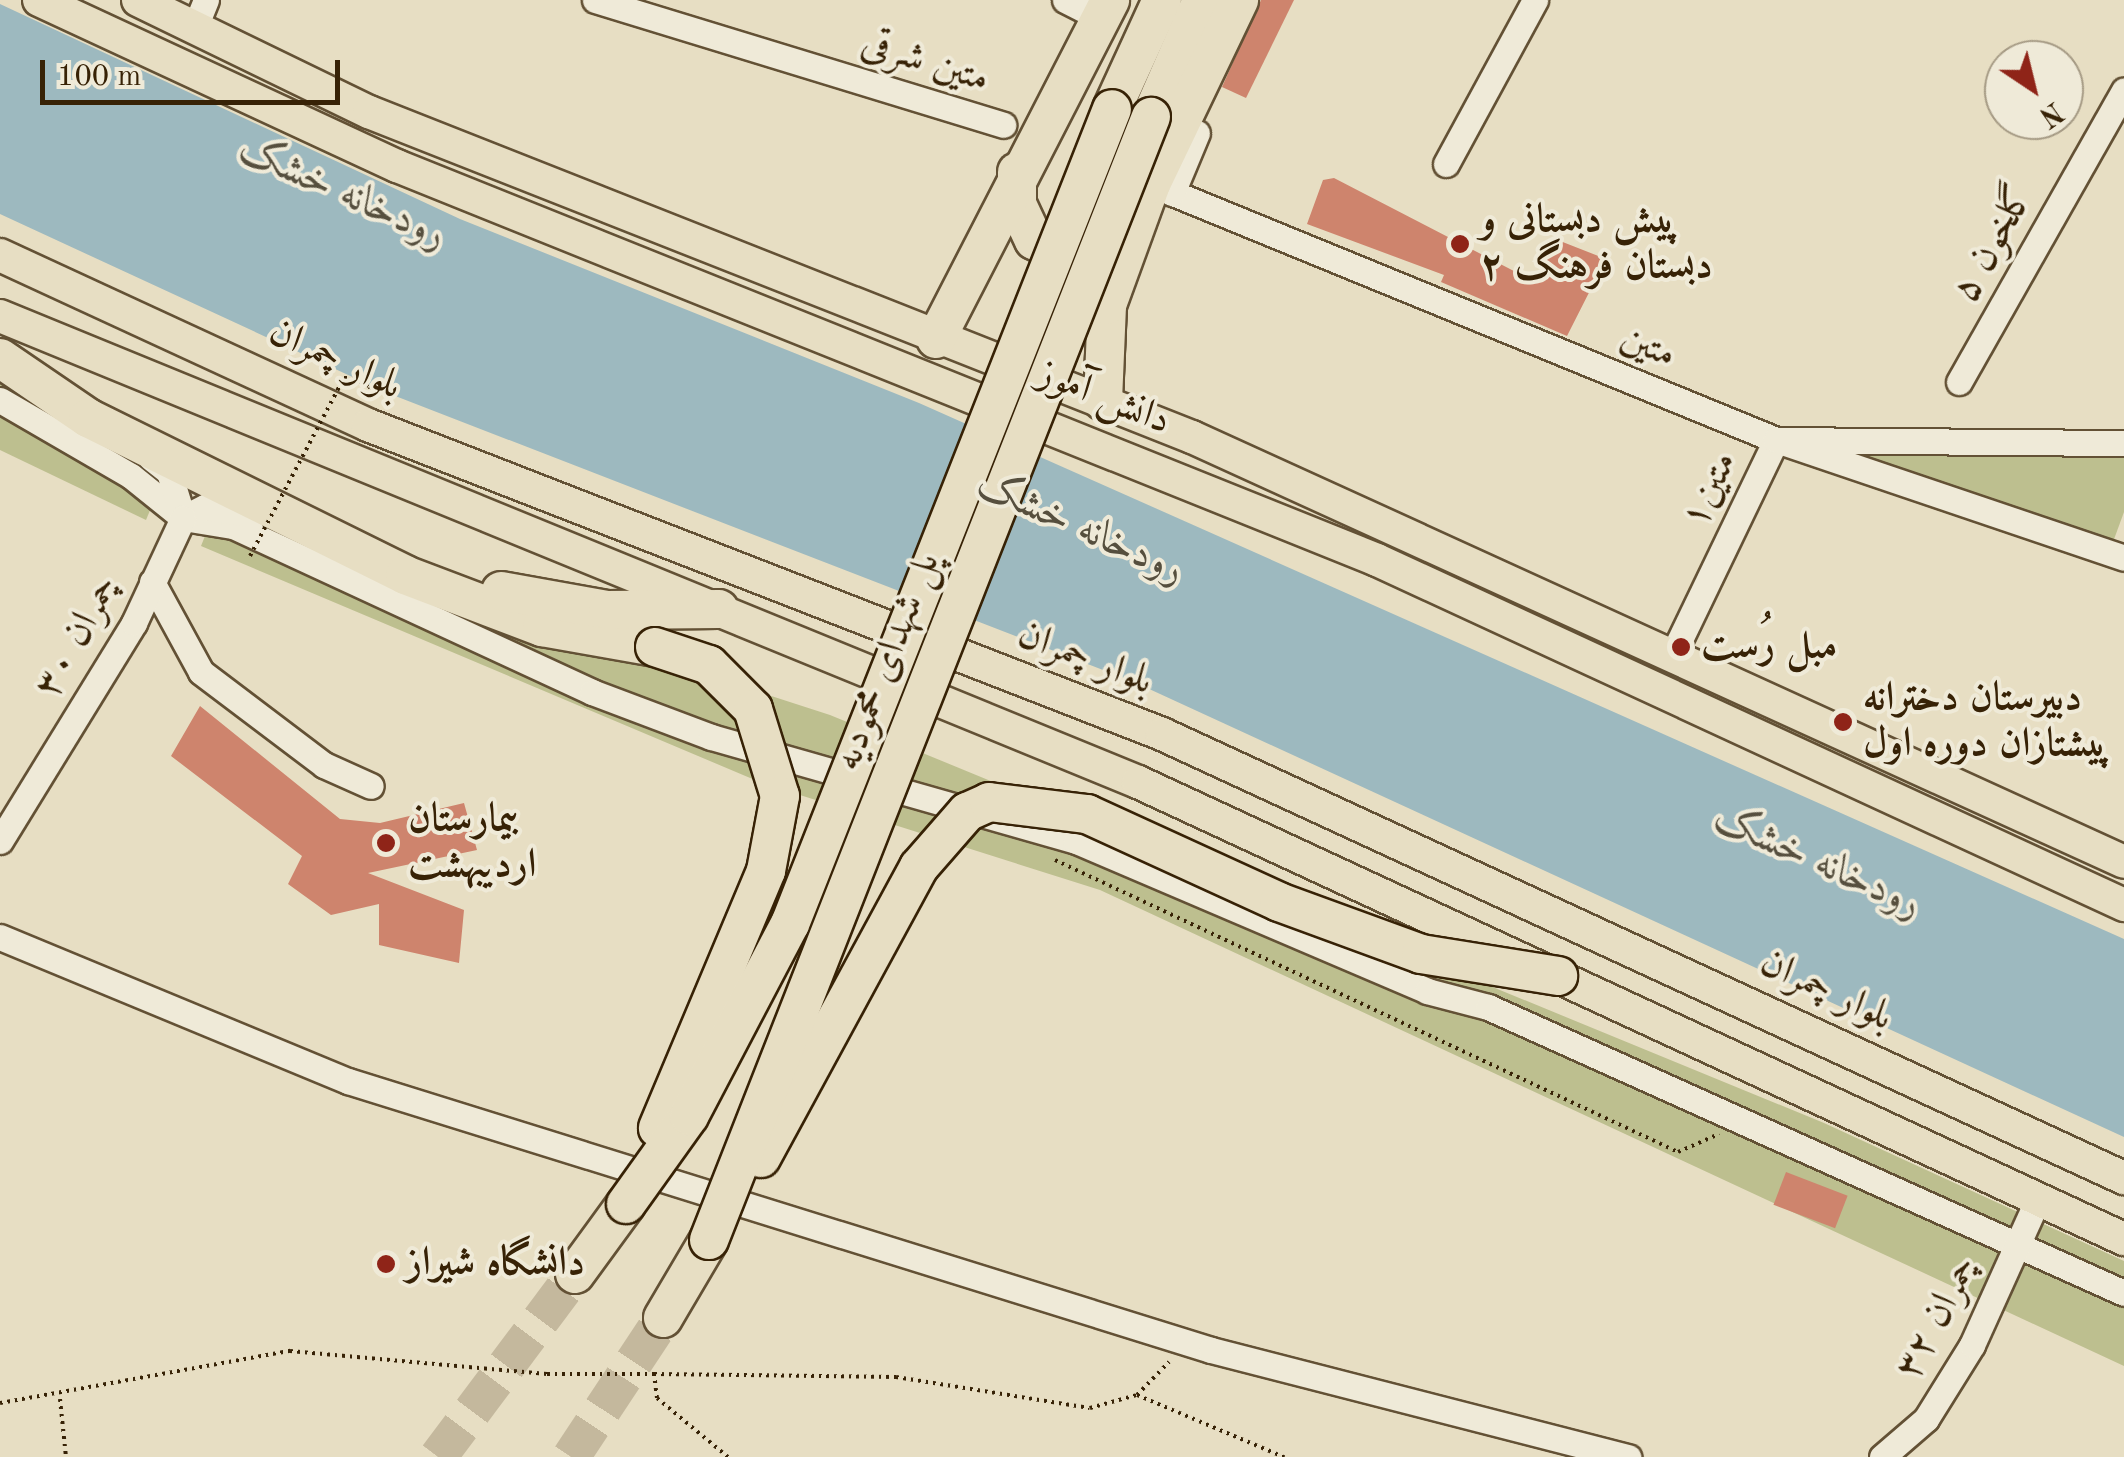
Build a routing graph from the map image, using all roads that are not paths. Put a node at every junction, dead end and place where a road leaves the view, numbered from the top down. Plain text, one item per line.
1 (38, 0) edge
2 (138, 0) edge
3 (595, 0) edge
4 (1065, 0) edge
5 (1162, 0) edge
6 (1202, 0) edge
7 (1239, 0) edge
8 (1535, 0) edge
9 (1104, 8) edge
10 (200, 13) edge
11 (2124, 90) edge
12 (1003, 126) dead end
13 (1196, 134) dead end
14 (1446, 164) dead end
15 (1017, 169) junction
16 (1155, 196) junction
17 (0, 254) edge
18 (0, 316) edge
19 (936, 339) junction
20 (0, 358) edge
21 (1959, 382) dead end
22 (0, 400) edge
23 (1102, 401) junction
24 (88, 418) junction
25 (1776, 440) junction
26 (2124, 443) edge
27 (183, 518) junction
28 (359, 554) junction
29 (2124, 558) edge
30 (404, 575) junction
31 (152, 582) junction
32 (718, 609) junction
33 (1673, 654) junction
34 (372, 786) dead end
35 (0, 841) edge
36 (2124, 862) edge
37 (2124, 905) edge
38 (0, 937) edge
39 (1558, 976) junction
40 (2124, 1178) edge
41 (2038, 1198) junction
42 (626, 1204) junction
43 (2124, 1239) edge
44 (709, 1240) junction
45 (2016, 1248) junction
46 (575, 1274) tunnel mouth
47 (2124, 1293) edge
48 (662, 1318) tunnel mouth
49 (1628, 1457) edge
50 (1882, 1457) edge

1 - 37 main road, دانش آموز
2 - 10 main road, دانش آموز
3 - 12 street, متین شرقی
4 - 9 street
5 - 42 highway, پل شهدای محمودیه, bridge
6 - 44 highway, پل شهدای محمودیه, bridge
7 - 16 highway
8 - 14 street
9 - 15 highway
10 - 19 main road, دانش آموز
11 - 21 street, ۵ گلخون
13 - 16 street
15 - 16 highway
15 - 19 highway
16 - 23 highway
16 - 25 street, متین
17 - 40 main road, بلوار چمران
18 - 32 main road
19 - 23 main road, دانش آموز
20 - 24 highway
22 - 27 street
23 - 33 main road, دانش آموز
24 - 27 street
24 - 28 highway
25 - 26 street
25 - 29 street, متین
25 - 33 street, متین۱
27 - 28 street
27 - 31 street, ۳۰ چمران
27 - 45 street
28 - 30 highway
30 - 32 highway
30 - 42 highway, bridge
31 - 34 street
31 - 35 street, ۳۰ چمران
32 - 39 main road
33 - 36 main road, دانش آموز
38 - 49 street
39 - 41 main road
39 - 44 highway, bridge
41 - 43 main road
41 - 45 street, ۳۲ چمران
42 - 46 highway
44 - 48 highway
45 - 47 street
45 - 50 street, ۳۲ چمران

